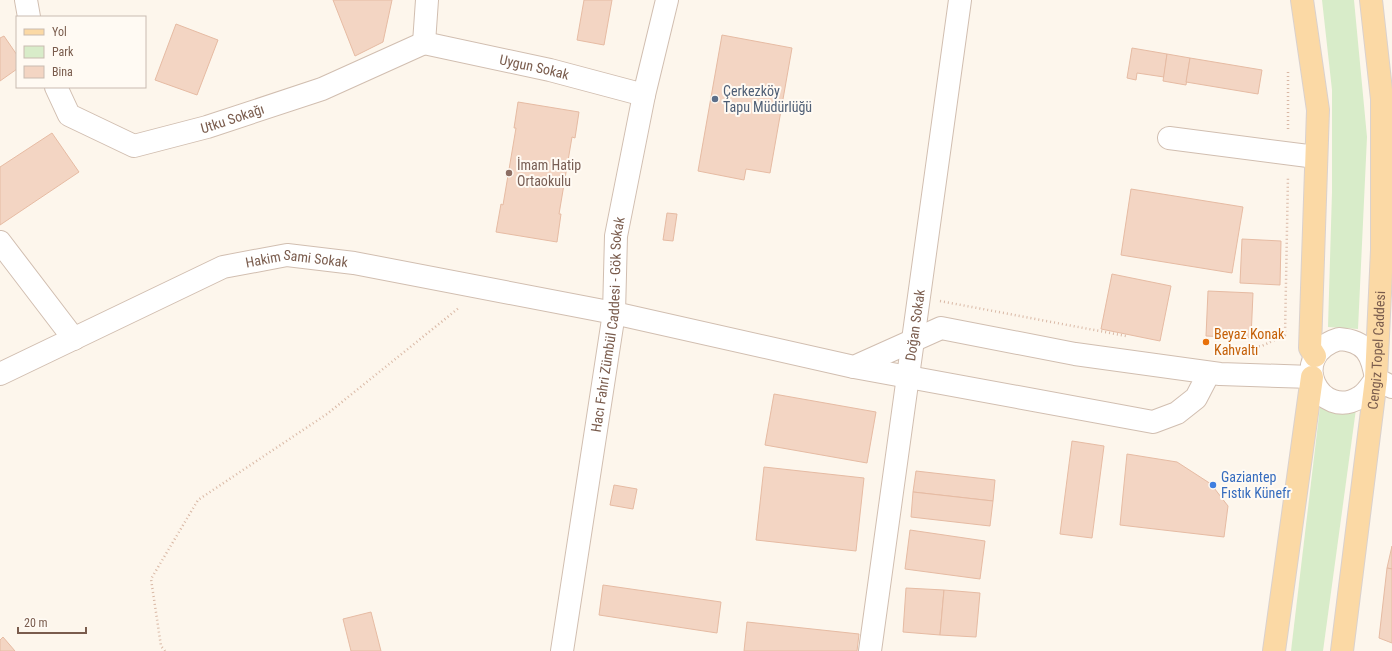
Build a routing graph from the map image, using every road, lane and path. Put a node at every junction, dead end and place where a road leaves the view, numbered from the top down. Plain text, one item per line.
1 (26, 0) edge
2 (428, 0) edge
3 (667, 0) edge
4 (960, 0) edge
5 (1302, 0) edge
6 (1371, 0) edge
7 (29, 16) edge
8 (424, 43) junction
9 (56, 88) edge
10 (644, 95) junction
11 (1169, 138) dead end
12 (1316, 157) junction
13 (0, 242) edge
14 (1387, 250) edge
15 (938, 296) dead end
16 (463, 305) dead end
17 (614, 313) junction
18 (1285, 335) dead end
19 (1130, 337) dead end
20 (74, 339) junction
21 (914, 341) junction
22 (1222, 350) dead end
23 (854, 367) junction
24 (1313, 367) junction
25 (1209, 373) junction
26 (0, 374) edge
27 (908, 377) junction
28 (1384, 383) edge
29 (165, 651) edge
30 (562, 651) edge
31 (870, 651) edge
32 (1274, 651) edge
33 (1342, 651) edge

1 - 7 street
2 - 8 street
3 - 10 street, Hacı Fahri Zümbül Caddesi - Gök Sokak
4 - 21 street, Doğan Sokak
5 - 12 main road
6 - 14 main road, Cengiz Topel Caddesi
8 - 9 street, Utku Sokağı
8 - 10 street, Uygun Sokak
10 - 17 street, Hacı Fahri Zümbül Caddesi - Gök Sokak
11 - 12 street
12 - 24 main road
13 - 20 street
14 - 28 main road, Cengiz Topel Caddesi
15 - 19 path
16 - 29 path
17 - 20 street, Hakim Sami Sokak
17 - 23 street, Hakim Sami Sokak
17 - 30 street, Hacı Fahri Zümbül Caddesi - Gök Sokak
18 - 22 path
20 - 26 street, Hakim Sami Sokak
21 - 23 street
21 - 25 street
21 - 27 street, Doğan Sokak
23 - 27 street, Hakim Sami Sokak
24 - 25 street
24 - 28 street
24 - 28 street
24 - 32 main road
25 - 27 street, Hakim Sami Sokak
27 - 31 street, Doğan Sokak
28 - 33 main road, Cengiz Topel Caddesi

